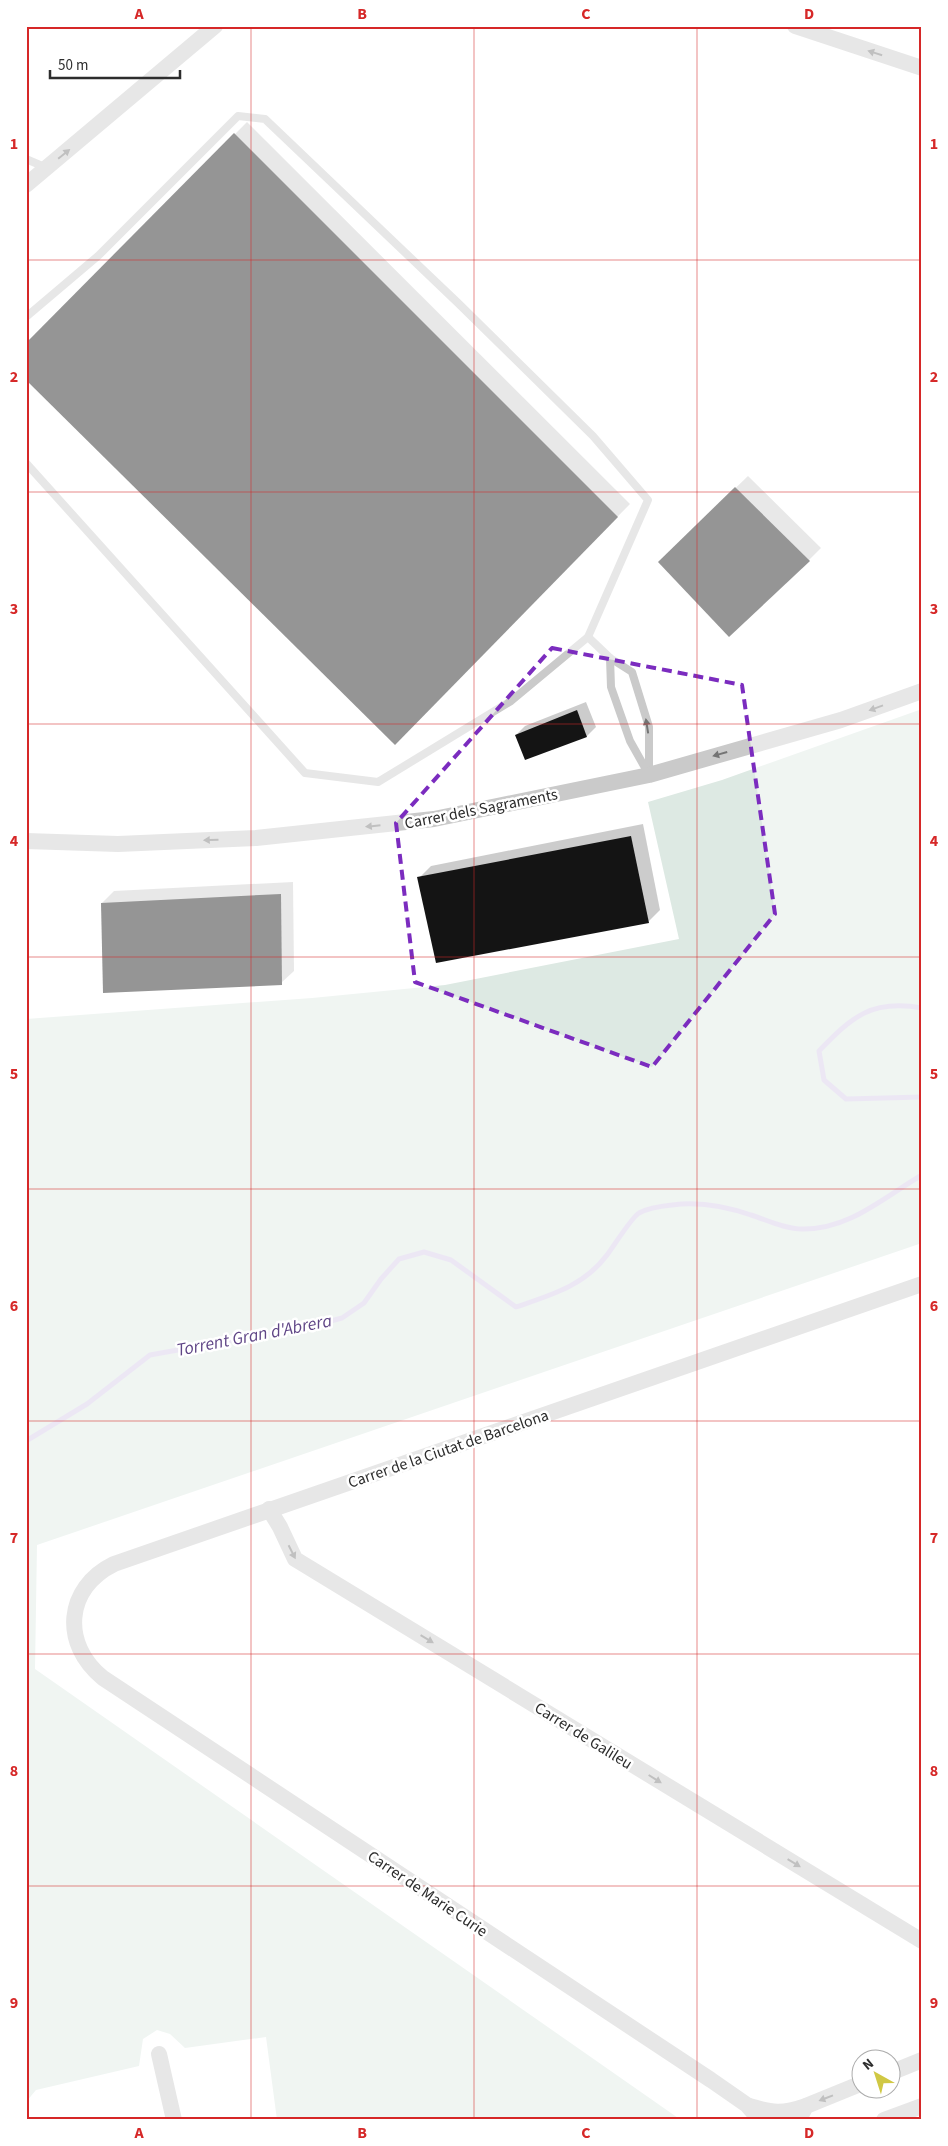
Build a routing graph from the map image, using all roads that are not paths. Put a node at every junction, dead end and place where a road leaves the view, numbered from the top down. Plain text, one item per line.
1 (215, 26) edge
2 (796, 26) edge
3 (814, 29) edge
4 (922, 68) edge
5 (26, 159) edge
6 (47, 168) junction
7 (26, 185) edge
8 (26, 317) edge
9 (26, 463) edge
10 (588, 637) junction
11 (610, 658) junction
12 (922, 691) edge
13 (649, 775) junction
14 (26, 841) edge
15 (922, 1284) edge
16 (269, 1509) junction
17 (110, 1682) joint
18 (922, 1941) edge
19 (159, 2054) dead end
20 (922, 2060) edge
21 (900, 2069) edge
22 (850, 2089) edge
23 (747, 2105) junction
24 (922, 2106) edge
25 (795, 2114) edge
26 (174, 2120) edge
27 (760, 2120) edge
28 (884, 2120) edge

6 -> 1 street
2 - 3 street
4 -> 3 street
5 - 6 lane
6 - 7 street
8 - 10 lane
9 - 10 lane
10 - 11 lane
11 - 13 lane
13 -> 11 lane
12 -> 13 street, Carrer dels Sagraments
13 -> 14 street, Carrer dels Sagraments
15 - 16 street, Carrer de la Ciutat de Barcelona
16 - 17 street, Carrer de la Ciutat de Barcelona
16 -> 18 street, Carrer de Galileu
17 - 23 street, Carrer de Marie Curie
19 - 26 street
20 - 21 street
22 -> 25 street
23 - 25 street, Carrer de Marie Curie
23 - 27 street, Carrer de Marie Curie
24 - 28 street

